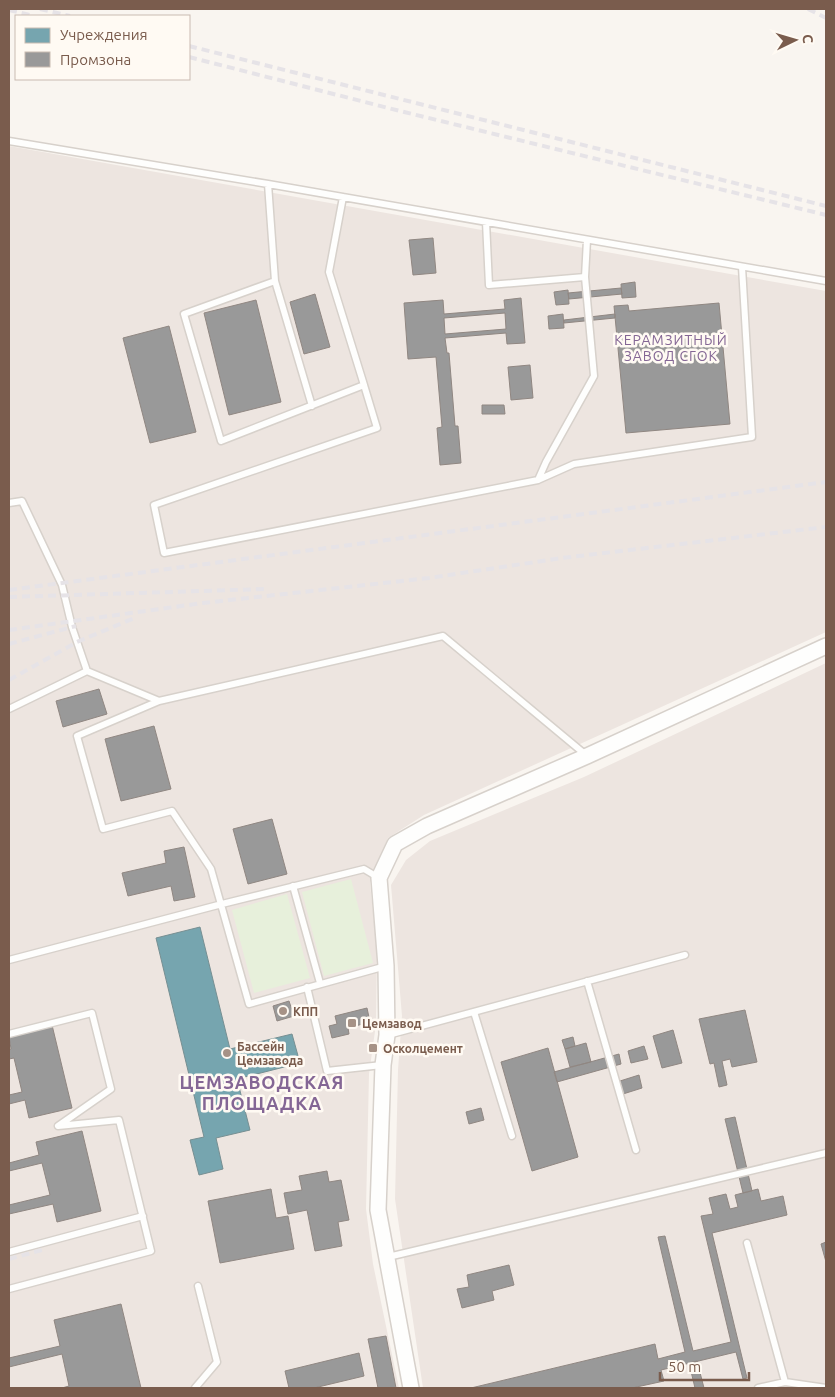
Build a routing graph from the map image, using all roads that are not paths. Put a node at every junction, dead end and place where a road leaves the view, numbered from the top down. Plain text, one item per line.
1 (9, 141) edge
2 (268, 184) junction
3 (343, 197) junction
4 (486, 222) junction
5 (587, 240) junction
6 (742, 267) junction
7 (586, 276) junction
8 (275, 281) junction
9 (826, 282) edge
10 (364, 385) junction
11 (312, 406) junction
12 (538, 480) junction
13 (9, 503) edge
14 (826, 646) edge
15 (87, 671) junction
16 (159, 700) junction
17 (9, 709) edge
18 (587, 756) junction
19 (379, 878) junction
20 (293, 886) junction
21 (222, 904) junction
22 (684, 956) dead end
23 (9, 960) edge
24 (386, 966) junction
25 (588, 981) junction
26 (320, 983) junction
27 (307, 987) junction
28 (474, 1012) junction
29 (9, 1034) edge
30 (387, 1036) junction
31 (383, 1065) junction
32 (512, 1136) dead end
33 (636, 1150) dead end
34 (826, 1153) edge
35 (143, 1216) junction
36 (747, 1243) dead end
37 (9, 1252) edge
38 (387, 1257) junction
39 (198, 1286) dead end
40 (9, 1289) edge
41 (785, 1382) junction
42 (196, 1388) edge
43 (411, 1388) edge
44 (758, 1388) edge
45 (826, 1388) edge

1 - 2 lane
2 - 3 lane
2 - 8 lane
3 - 4 lane
3 - 10 lane
4 - 5 lane
4 - 7 lane
5 - 6 lane
5 - 7 lane
6 - 9 lane
6 - 12 lane
7 - 12 lane
8 - 11 lane
8 - 11 lane
10 - 11 lane
10 - 12 lane
13 - 15 lane
14 - 18 street
15 - 16 lane
15 - 17 lane
16 - 18 lane
16 - 21 lane
18 - 19 street
19 - 20 lane
19 - 24 street
20 - 21 lane
20 - 26 lane
21 - 23 lane
21 - 27 lane
22 - 25 lane
24 - 26 lane
24 - 30 street
25 - 28 lane
25 - 33 lane
26 - 27 lane
27 - 31 lane
28 - 30 lane
28 - 32 lane
29 - 35 lane
30 - 31 street
31 - 38 street
34 - 38 lane
35 - 37 lane
35 - 40 lane
36 - 41 lane
38 - 43 street
39 - 42 lane
41 - 44 lane
41 - 45 lane

